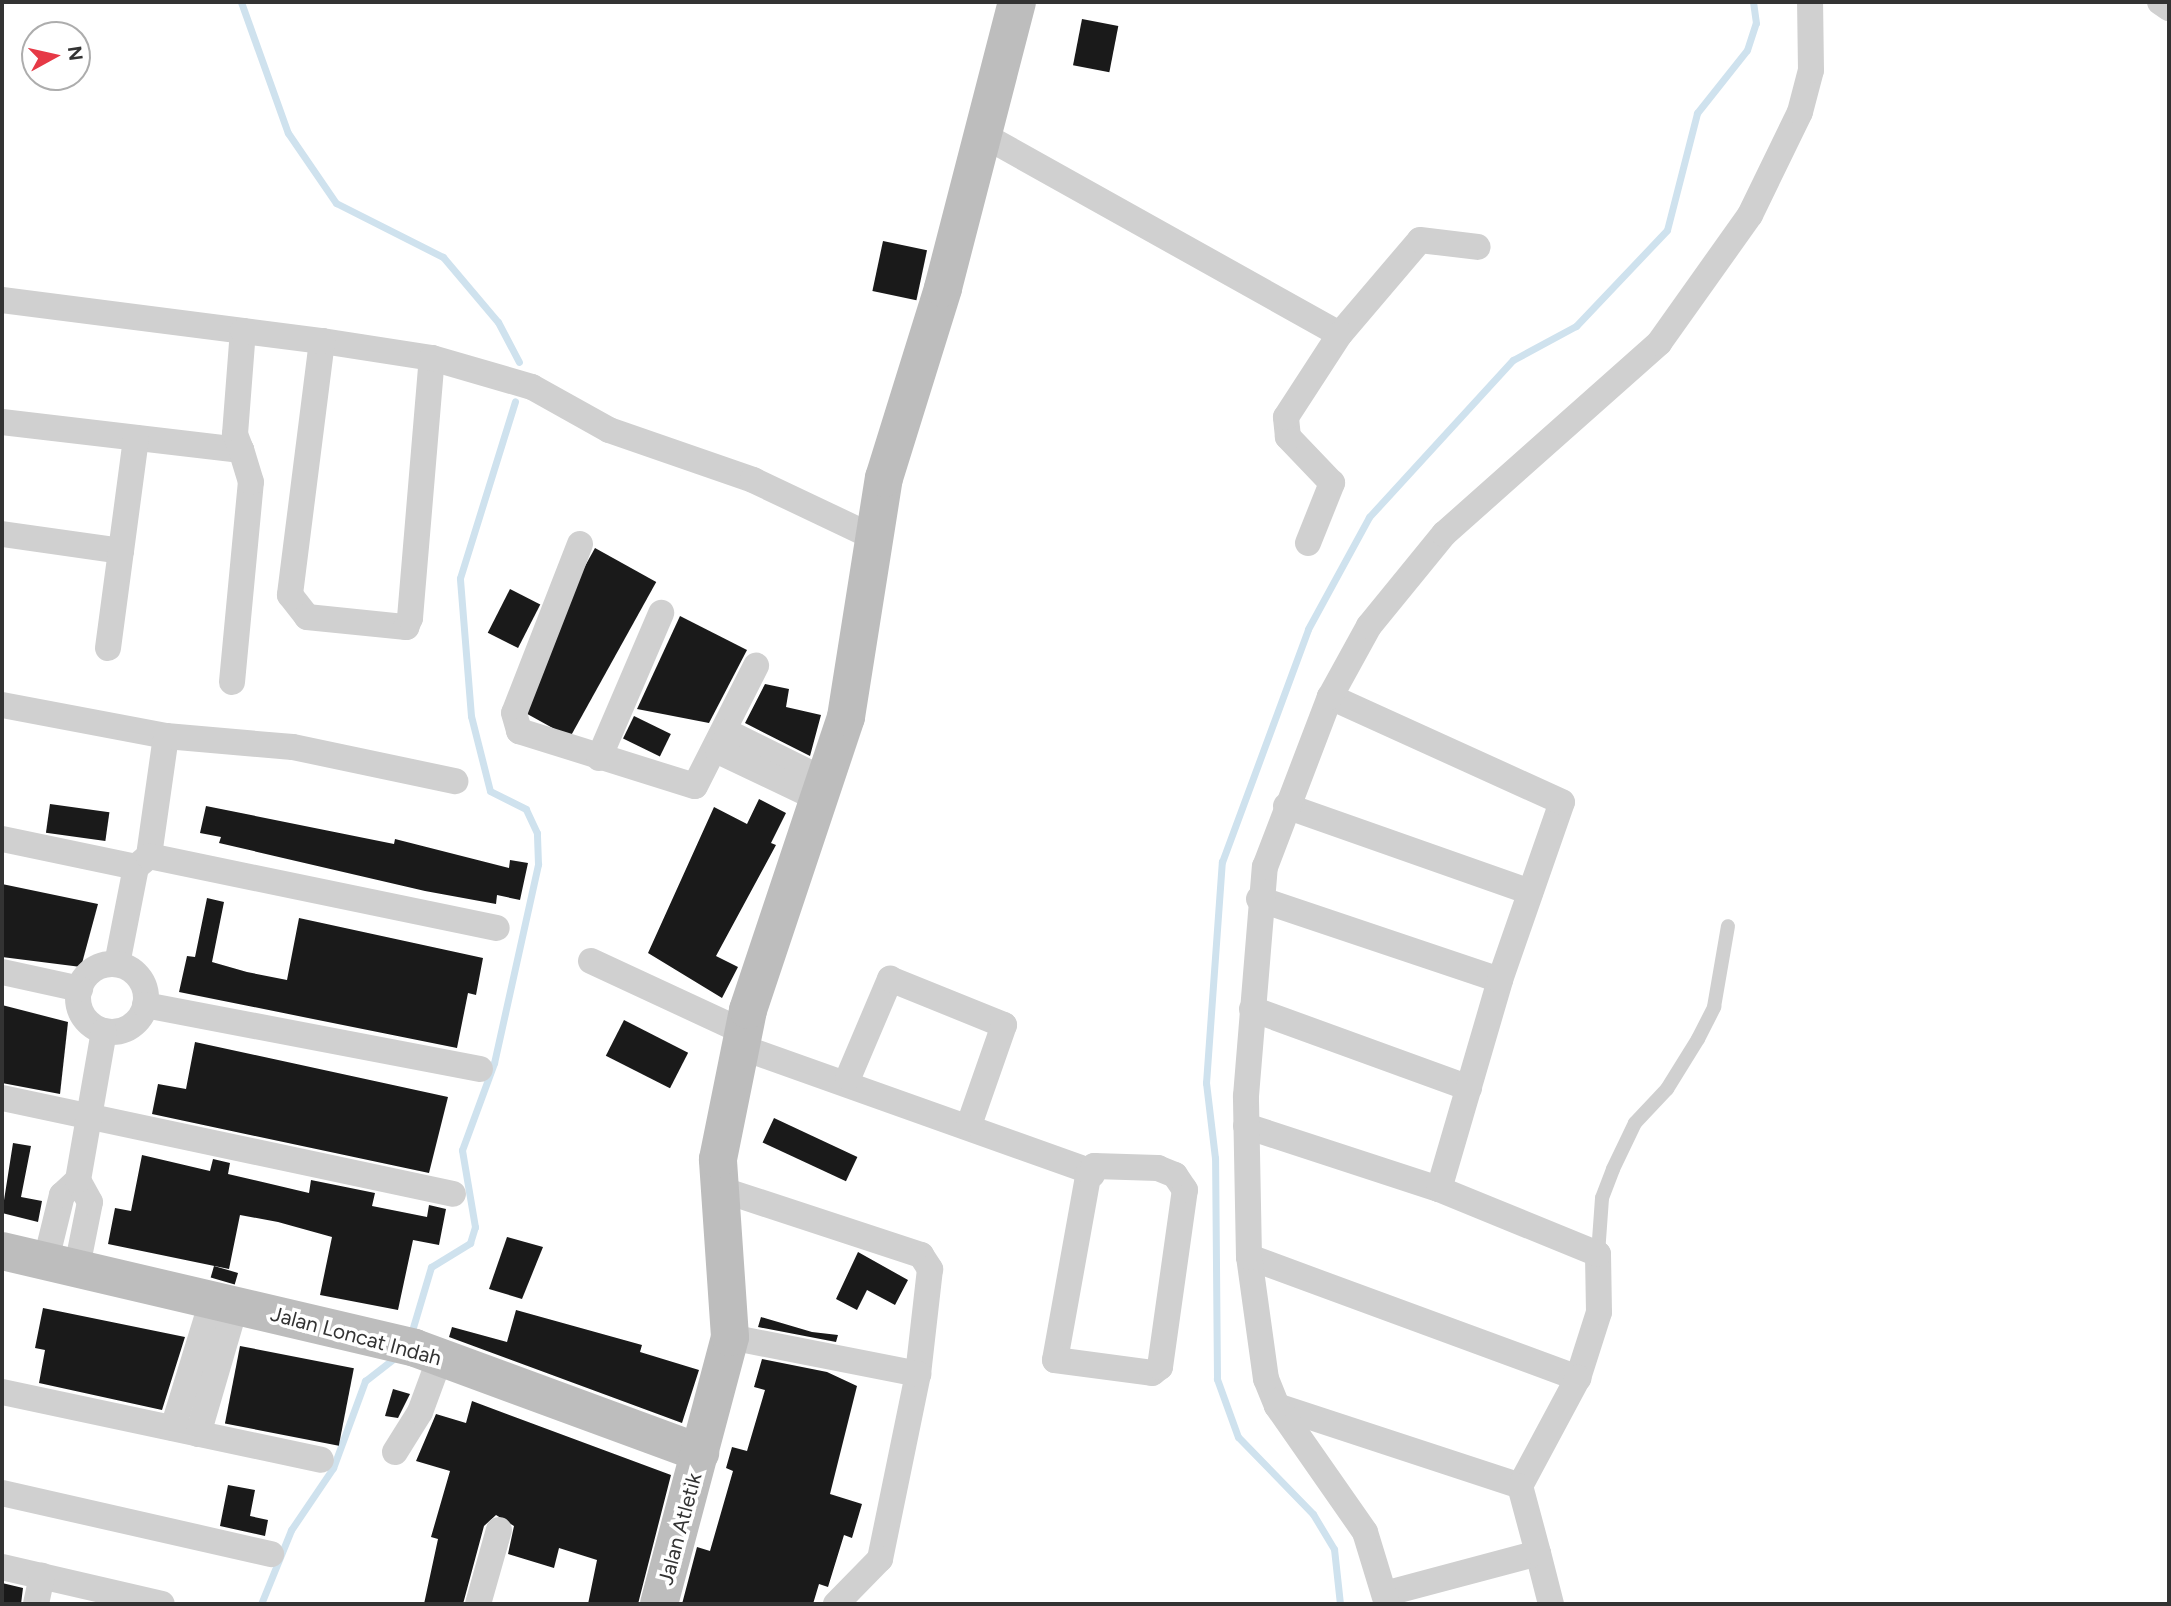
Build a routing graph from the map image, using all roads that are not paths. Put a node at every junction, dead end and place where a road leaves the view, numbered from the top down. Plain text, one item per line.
1 (1017, 2) edge
2 (1810, 2) edge
3 (2160, 2) edge
4 (2169, 8) edge
5 (985, 136) junction
6 (1478, 247) dead end
7 (2, 300) edge
8 (243, 331) junction
9 (1340, 334) junction
10 (322, 341) junction
11 (432, 358) junction
12 (2, 422) edge
13 (136, 438) junction
14 (241, 450) junction
15 (2, 534) edge
16 (871, 536) junction
17 (1308, 543) dead end
18 (580, 544) dead end
19 (121, 551) junction
20 (661, 613) dead end
21 (108, 648) dead end
22 (756, 666) dead end
23 (232, 682) dead end
24 (1330, 697) junction
25 (2, 705) edge
26 (166, 736) junction
27 (722, 741) junction
28 (599, 758) junction
29 (455, 781) dead end
30 (825, 791) junction
31 (1286, 806) junction
32 (2, 839) edge
33 (142, 861) junction
34 (1530, 892) junction
35 (1259, 900) junction
36 (1728, 926) dead end
37 (497, 928) dead end
38 (591, 961) dead end
39 (117, 964) junction
40 (2, 972) edge
41 (1500, 980) junction
42 (80, 989) junction
43 (145, 1005) junction
44 (1252, 1009) junction
45 (104, 1031) junction
46 (742, 1039) junction
47 (480, 1069) dead end
48 (848, 1078) junction
49 (1469, 1088) junction
50 (2, 1098) edge
51 (88, 1116) junction
52 (970, 1122) junction
53 (1246, 1126) junction
54 (1093, 1170) junction
55 (717, 1188) junction
56 (1440, 1189) junction
57 (453, 1194) dead end
58 (2, 1251) edge
59 (1598, 1254) junction
60 (1250, 1257) junction
61 (62, 1264) junction
62 (225, 1301) junction
63 (730, 1337) junction
64 (417, 1350) junction
65 (918, 1374) junction
66 (1578, 1378) junction
67 (2, 1392) edge
68 (1277, 1406) junction
69 (185, 1431) junction
70 (395, 1452) dead end
71 (700, 1454) junction
72 (321, 1460) dead end
73 (1520, 1486) junction
74 (2, 1493) edge
75 (499, 1530) dead end
76 (1538, 1553) junction
77 (271, 1554) dead end
78 (2, 1566) edge
79 (42, 1576) junction
80 (1387, 1599) edge
81 (36, 1604) edge
82 (162, 1604) edge
83 (478, 1604) edge
84 (659, 1604) edge
85 (836, 1604) edge
86 (1551, 1604) edge

1 - 5 street, Jalan Atletik
2 - 24 street
3 - 4 street
5 - 9 street
5 - 16 street, Jalan Atletik
6 - 9 street
7 - 8 street
8 - 10 street
8 - 14 street
9 - 17 street
10 - 11 street
10 - 11 street
11 - 16 street
12 - 13 street
13 - 14 street
13 - 19 street
14 - 23 street
15 - 19 street
16 - 30 street, Jalan Atletik
18 - 28 street
19 - 21 street
20 - 28 street
22 - 27 street
24 - 31 street
24 - 34 street
25 - 26 street
26 - 29 street
26 - 33 street
27 - 28 street
27 - 30 street
30 - 46 street, Jalan Atletik
31 - 34 street
31 - 35 street
32 - 33 street
33 - 37 street
33 - 39 street
34 - 41 street
35 - 41 street
35 - 44 street
36 - 59 lane
38 - 46 street
39 - 42 street
39 - 43 street
40 - 42 street
41 - 49 street
42 - 45 street
43 - 45 street
43 - 47 street
44 - 49 street
44 - 53 street
45 - 51 street
46 - 48 street
46 - 54 street
46 - 55 street, Jalan Atletik
48 - 52 street
48 - 52 street
49 - 56 street
50 - 51 street
51 - 57 street
51 - 61 street
52 - 54 street
53 - 56 street
53 - 60 street
54 - 54 street
55 - 63 street, Jalan Atletik
55 - 65 street
56 - 59 street
58 - 61 street, Jalan Loncat Indah
59 - 66 street
60 - 66 street
60 - 68 street
61 - 62 street, Jalan Loncat Indah
62 - 64 street, Jalan Loncat Indah
62 - 69 street
63 - 65 street
63 - 71 street, Jalan Atletik
64 - 70 street
64 - 71 street, Jalan Loncat Indah
65 - 85 street
66 - 73 street
67 - 69 street
68 - 73 street
68 - 80 street
69 - 72 street
71 - 84 street, Jalan Atletik
73 - 76 street
74 - 77 street
75 - 83 street
76 - 80 street
76 - 86 street
78 - 79 street
79 - 81 street
79 - 82 street

